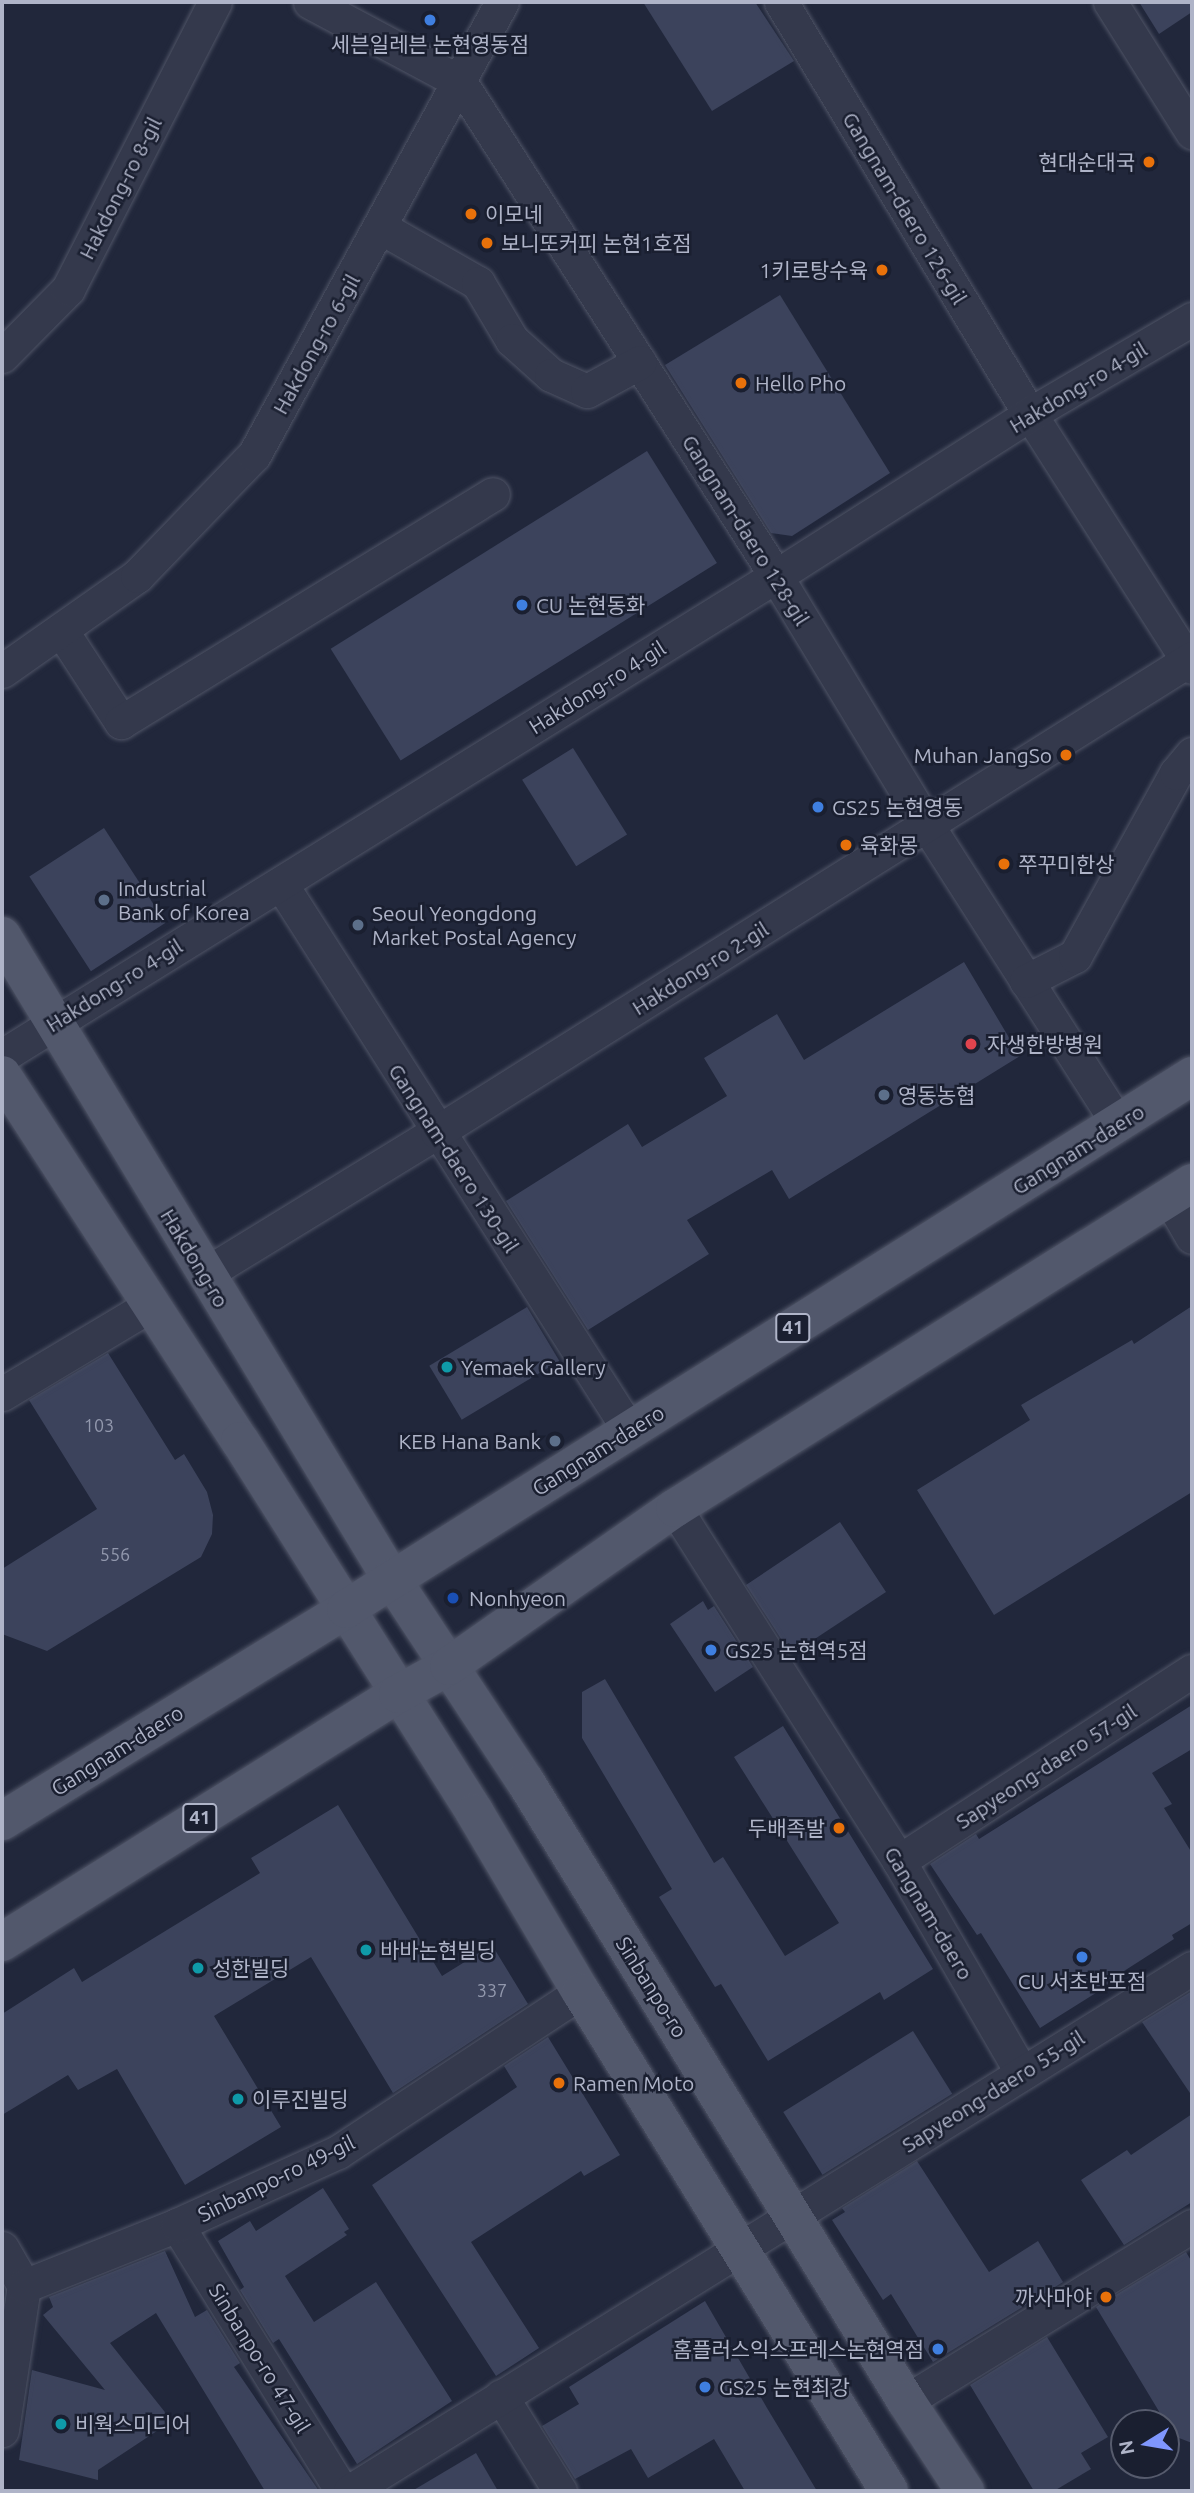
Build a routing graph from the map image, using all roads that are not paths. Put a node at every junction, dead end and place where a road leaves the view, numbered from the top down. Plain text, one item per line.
1 (215, 2) edge
2 (310, 2) edge
3 (502, 2) edge
4 (781, 2) edge
5 (1110, 2) edge
6 (460, 82) junction
7 (1192, 132) edge
8 (380, 228) junction
9 (1192, 319) edge
10 (2, 356) edge
11 (640, 362) junction
12 (1030, 414) junction
13 (493, 494) dead end
14 (776, 576) junction
15 (61, 630) junction
16 (1191, 662) edge
17 (2, 671) edge
18 (1192, 754) edge
19 (927, 825) junction
20 (281, 884) junction
21 (2, 936) edge
22 (1026, 981) junction
23 (54, 1022) junction
24 (2, 1056) edge
25 (2, 1075) edge
26 (1192, 1076) edge
27 (1118, 1124) junction
28 (438, 1132) junction
29 (1181, 1190) edge
30 (1192, 1237) edge
31 (205, 1274) junction
32 (151, 1305) junction
33 (2, 1394) edge
34 (629, 1430) junction
35 (675, 1508) junction
36 (391, 1578) junction
37 (345, 1609) junction
38 (449, 1665) junction
39 (1192, 1671) edge
40 (398, 1694) junction
41 (2, 1821) edge
42 (899, 1861) junction
43 (2, 1942) edge
44 (1192, 1968) edge
45 (581, 1992) junction
46 (1022, 2073) junction
47 (793, 2215) junction
48 (177, 2225) junction
49 (1192, 2226) edge
50 (741, 2246) junction
51 (2, 2248) edge
52 (24, 2286) junction
53 (501, 2396) junction
54 (906, 2401) junction
55 (2, 2430) edge
56 (342, 2491) edge
57 (350, 2491) edge
58 (560, 2491) edge
59 (889, 2491) edge
60 (965, 2491) edge

1 - 10 street, Hakdong-ro 8-gil
2 - 6 street, Gangnam-daero 128-gil
3 - 6 street, Hakdong-ro 6-gil
4 - 12 street, Gangnam-daero 126-gil
5 - 7 street
6 - 8 street, Hakdong-ro 6-gil
6 - 11 street, Gangnam-daero 128-gil
8 - 11 street
8 - 15 street, Hakdong-ro 6-gil
9 - 12 street, Hakdong-ro 4-gil
11 - 14 street, Gangnam-daero 128-gil
12 - 14 street, Hakdong-ro 4-gil
12 - 16 street, Gangnam-daero 126-gil
13 - 15 street
14 - 19 street, Gangnam-daero 128-gil
14 - 20 street, Hakdong-ro 4-gil
15 - 17 street, Hakdong-ro 6-gil
16 - 19 street, Hakdong-ro 2-gil
18 - 22 street
19 - 22 street, Gangnam-daero 128-gil
19 - 28 street, Hakdong-ro 2-gil
20 - 23 street, Hakdong-ro 4-gil
20 - 28 street, Gangnam-daero 130-gil
21 - 23 main road, Hakdong-ro
22 - 27 street, Gangnam-daero 128-gil
23 - 24 street, Hakdong-ro 4-gil
23 - 31 main road, Hakdong-ro
25 - 32 main road
26 - 27 main road, Gangnam-daero / 41
27 - 34 main road, Gangnam-daero / 41
28 - 31 street, Hakdong-ro 2-gil
28 - 34 street, Gangnam-daero 130-gil
29 - 30 street
29 - 35 main road, 41
31 - 36 main road, Hakdong-ro
32 - 33 street
32 - 37 main road
34 - 36 main road, Gangnam-daero / 41
35 - 38 main road, 41
35 - 42 street, Gangnam-daero
36 - 37 main road, Gangnam-daero / 41
36 - 38 main road, Sinbanpo-ro
37 - 40 main road
37 - 41 main road, Gangnam-daero / 41
38 - 40 main road, 41
38 - 47 main road, Sinbanpo-ro
39 - 42 street, Sapyeong-daero 57-gil
40 - 43 main road, 41
40 - 45 main road
42 - 46 street, Gangnam-daero
44 - 46 street, Sapyeong-daero 55-gil
45 - 48 street, Sinbanpo-ro 49-gil
45 - 50 main road
46 - 47 street, Sapyeong-daero 55-gil
47 - 50 street, Sapyeong-daero 55-gil
47 - 54 main road, Sinbanpo-ro
48 - 52 street, Sinbanpo-ro 49-gil
48 - 56 street, Sinbanpo-ro 47-gil
49 - 54 street
50 - 53 street
50 - 59 main road
51 - 52 street
52 - 55 street
53 - 57 street
53 - 58 street
54 - 60 main road, Sinbanpo-ro

